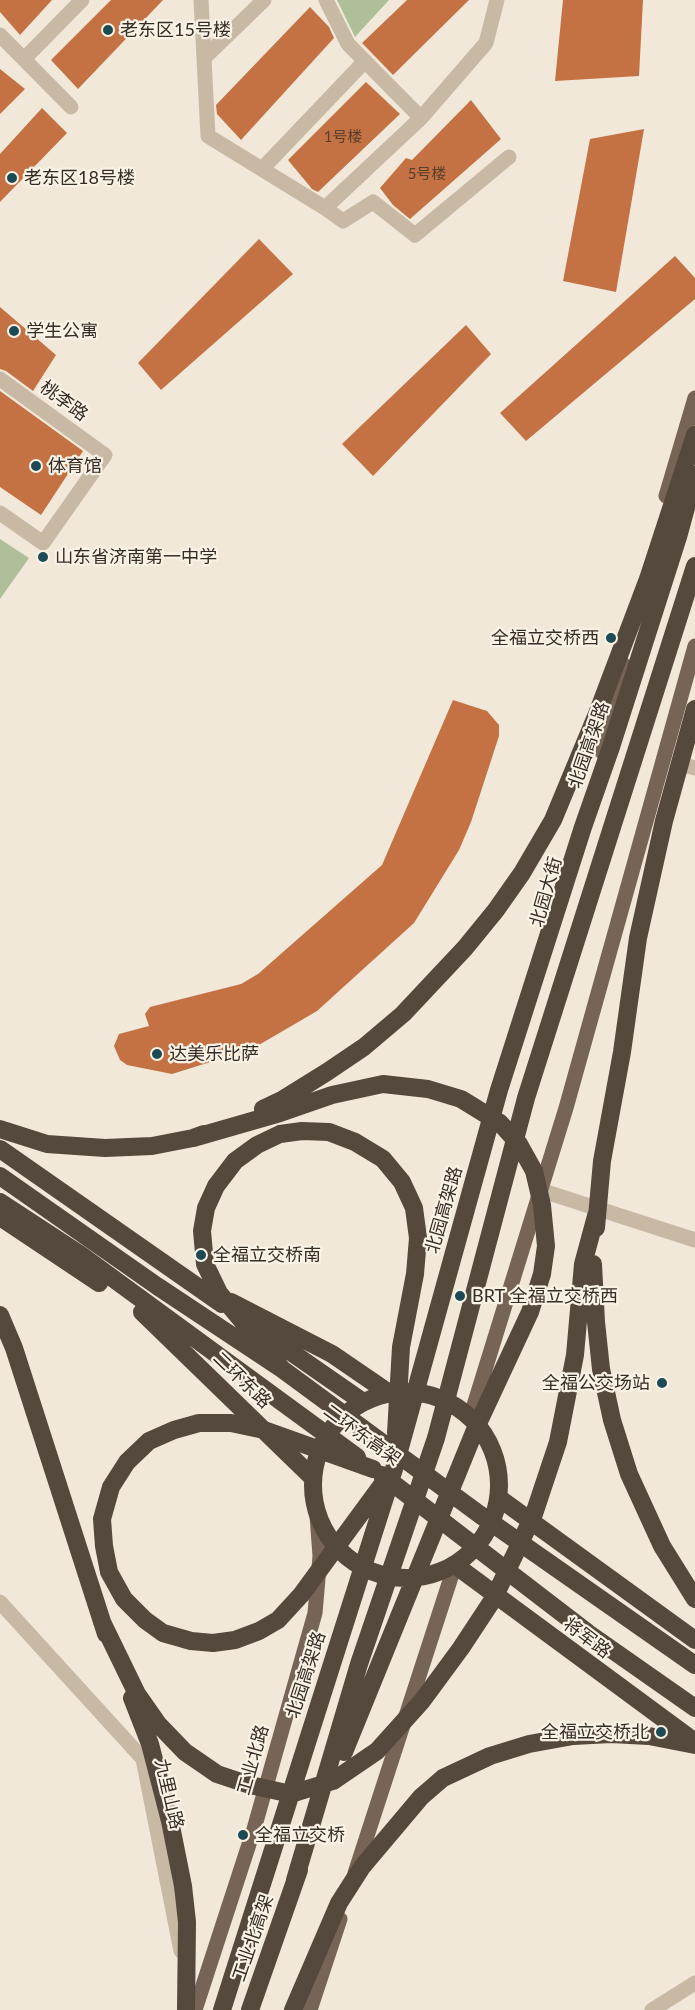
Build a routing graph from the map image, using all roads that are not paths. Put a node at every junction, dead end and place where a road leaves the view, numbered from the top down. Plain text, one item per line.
1 (82, 0) edge
2 (201, 0) edge
3 (264, 0) edge
4 (326, 0) edge
5 (497, 0) edge
6 (0, 35) edge
7 (204, 58) junction
8 (24, 59) junction
9 (365, 61) junction
10 (70, 107) dead end
11 (421, 118) junction
12 (509, 157) dead end
13 (262, 169) junction
14 (325, 208) junction
15 (0, 379) edge
16 (695, 398) edge
17 (695, 435) edge
18 (695, 475) edge
19 (0, 513) edge
20 (695, 566) edge
21 (695, 646) edge
22 (695, 709) edge
23 (687, 766) edge
24 (0, 1129) edge
25 (193, 1138) junction
26 (0, 1149) edge
27 (0, 1176) edge
28 (540, 1190) junction
29 (0, 1202) edge
30 (596, 1216) junction
31 (0, 1217) edge
32 (695, 1240) edge
33 (189, 1281) junction
34 (142, 1312) junction
35 (0, 1315) edge
36 (282, 1369) junction
37 (417, 1392) junction
38 (389, 1393) junction
39 (363, 1402) junction
40 (471, 1415) junction
41 (323, 1443) junction
42 (373, 1469) junction
43 (394, 1469) junction
44 (313, 1478) junction
45 (499, 1498) junction
46 (318, 1516) junction
47 (455, 1565) junction
48 (695, 1599) edge
49 (0, 1602) edge
50 (102, 1622) junction
51 (695, 1640) edge
52 (695, 1665) edge
53 (695, 1708) edge
54 (695, 1744) edge
55 (295, 1880) junction
56 (239, 1958) joint
57 (695, 1983) edge
58 (187, 2010) edge
59 (195, 2010) edge
60 (222, 2010) edge
61 (250, 2010) edge
62 (293, 2010) edge
63 (310, 2010) edge
64 (652, 2010) edge

1 - 8 street
2 - 7 street
3 - 7 street
4 - 9 street
5 - 11 street
6 - 8 street
7 - 13 street
8 - 10 street
9 - 11 street
9 - 13 street
11 - 14 street
12 - 14 street
13 - 14 street
15 - 19 street, 桃李路
16 - 37 main road, 北园大街
17 - 25 highway
18 - 43 highway, 北园高架路
20 - 55 highway
21 - 28 main road
22 - 23 highway
23 - 30 highway
24 - 25 highway
25 - 55 highway
26 - 33 highway
27 - 36 highway, 二环东高架
28 - 32 street
28 - 40 main road
29 - 42 highway, 二环东高架
30 - 48 highway
30 - 50 highway
31 - 34 highway, 二环东路
33 - 38 highway
33 - 39 highway
34 - 41 highway, 二环东路
34 - 44 highway, 二环东路
35 - 50 highway
36 - 43 highway
36 - 52 highway, 二环东高架
37 - 38 highway
37 - 40 highway
38 - 39 highway
39 - 41 highway
40 - 45 highway
41 - 44 highway
42 - 43 highway
42 - 53 highway, 二环东高架
43 - 56 highway, 北园高架路
44 - 46 highway
45 - 47 highway
45 - 51 highway
46 - 47 highway
46 - 59 main road, 工业北路
47 - 54 highway, 将军路
47 - 63 main road
49 - 58 street, 九里山路
50 - 58 highway
54 - 62 highway
55 - 61 highway, 工业北高架
56 - 60 highway, 工业北高架
57 - 64 street

